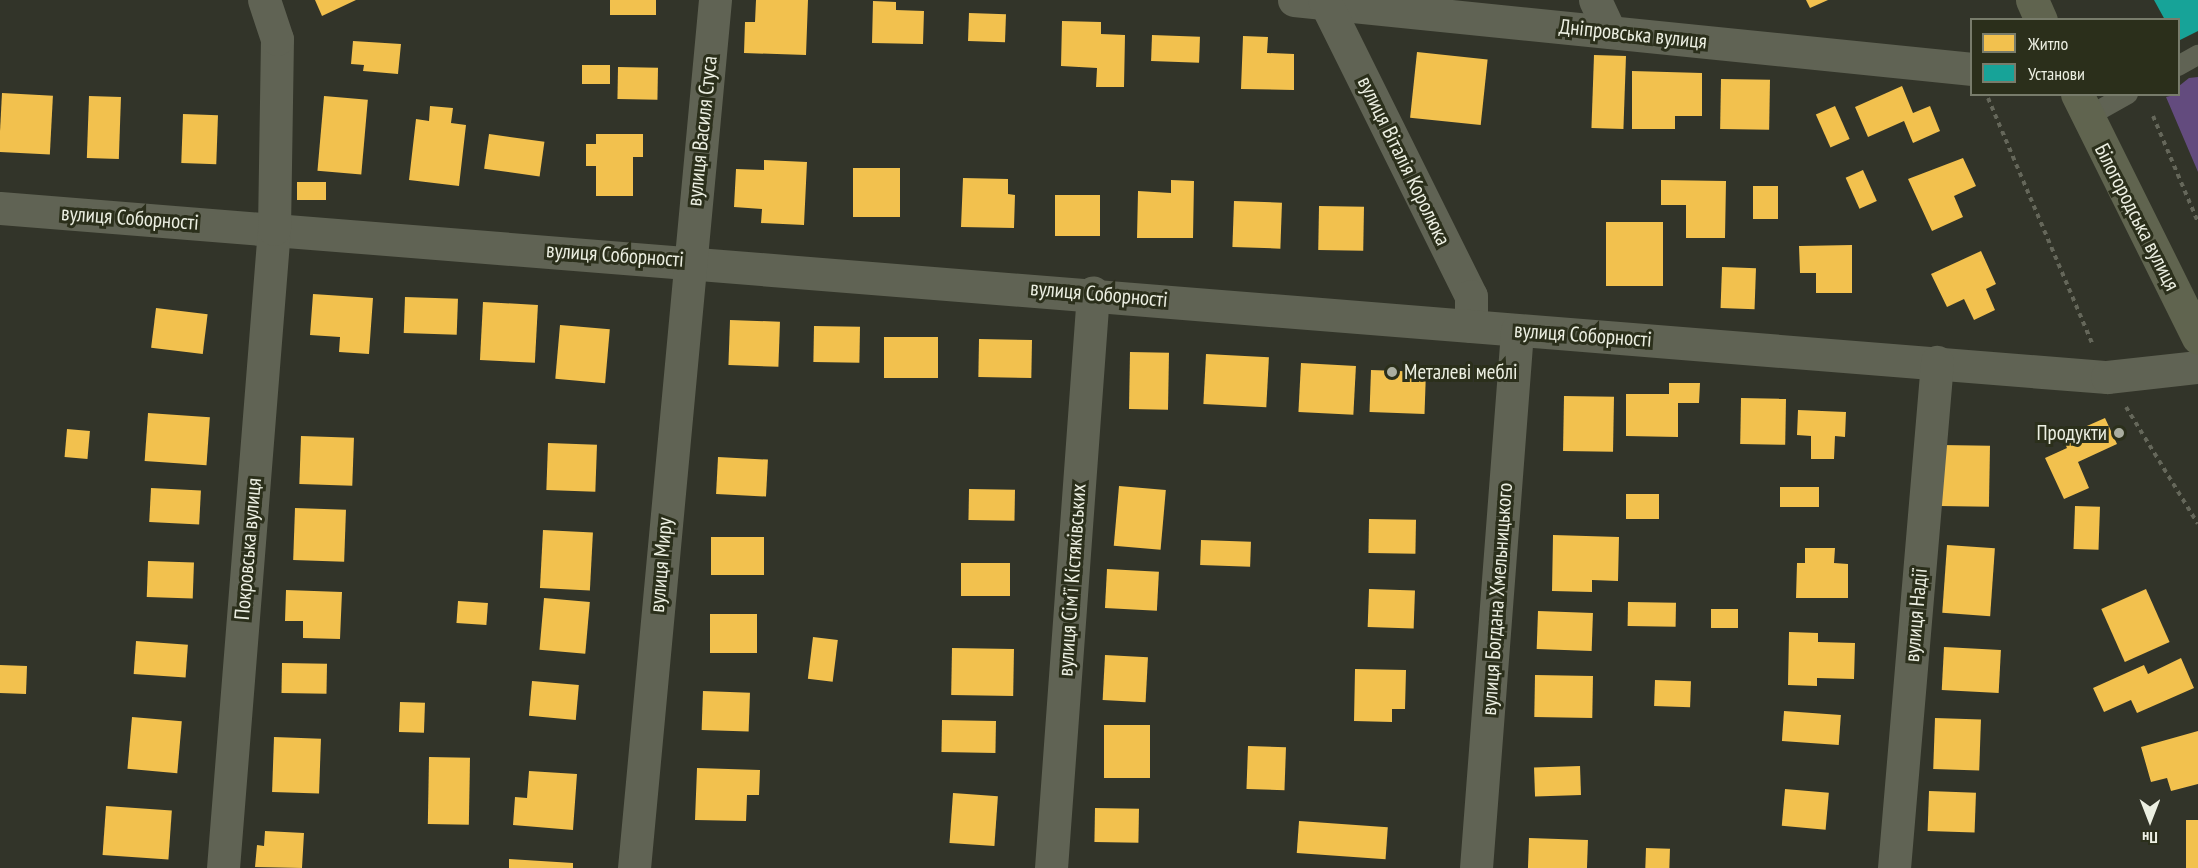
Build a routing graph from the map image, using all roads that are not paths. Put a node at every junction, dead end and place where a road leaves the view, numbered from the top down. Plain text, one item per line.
1 (264, 0) edge
2 (715, 0) edge
3 (1595, 0) edge
4 (2032, 0) edge
5 (1314, 1) edge
6 (2040, 18) edge
7 (1610, 32) junction
8 (2198, 55) edge
9 (2180, 65) edge
10 (1970, 69) edge
11 (2120, 96) edge
12 (2082, 106) edge
13 (0, 208) edge
14 (274, 229) junction
15 (688, 261) junction
16 (1093, 293) junction
17 (1471, 326) junction
18 (1517, 331) junction
19 (2198, 338) edge
20 (1937, 362) junction
21 (2198, 367) edge
22 (223, 868) edge
23 (634, 868) edge
24 (1051, 868) edge
25 (1476, 868) edge
26 (1894, 868) edge

1 - 14 street, Покровська вулиця
2 - 15 street, вулиця Василя Стуса
3 - 7 street
4 - 6 street
5 - 7 street, Дніпровська вулиця
5 - 17 street, вулиця Віталія Королюка
7 - 10 street, Дніпровська вулиця
8 - 9 lane
11 - 12 lane
12 - 19 street, Білогородська вулиця
13 - 14 street, вулиця Соборності
14 - 15 street, вулиця Соборності
14 - 22 street, Покровська вулиця
15 - 16 street, вулиця Соборності
15 - 23 street, вулиця Миру
16 - 17 street, вулиця Соборності
16 - 24 street, вулиця Сімʼї Кістяківських
17 - 18 street, вулиця Соборності
18 - 20 street, вулиця Соборності
18 - 25 street, вулиця Богдана Хмельницького
20 - 21 street, вулиця Соборності
20 - 26 street, вулиця Надії

